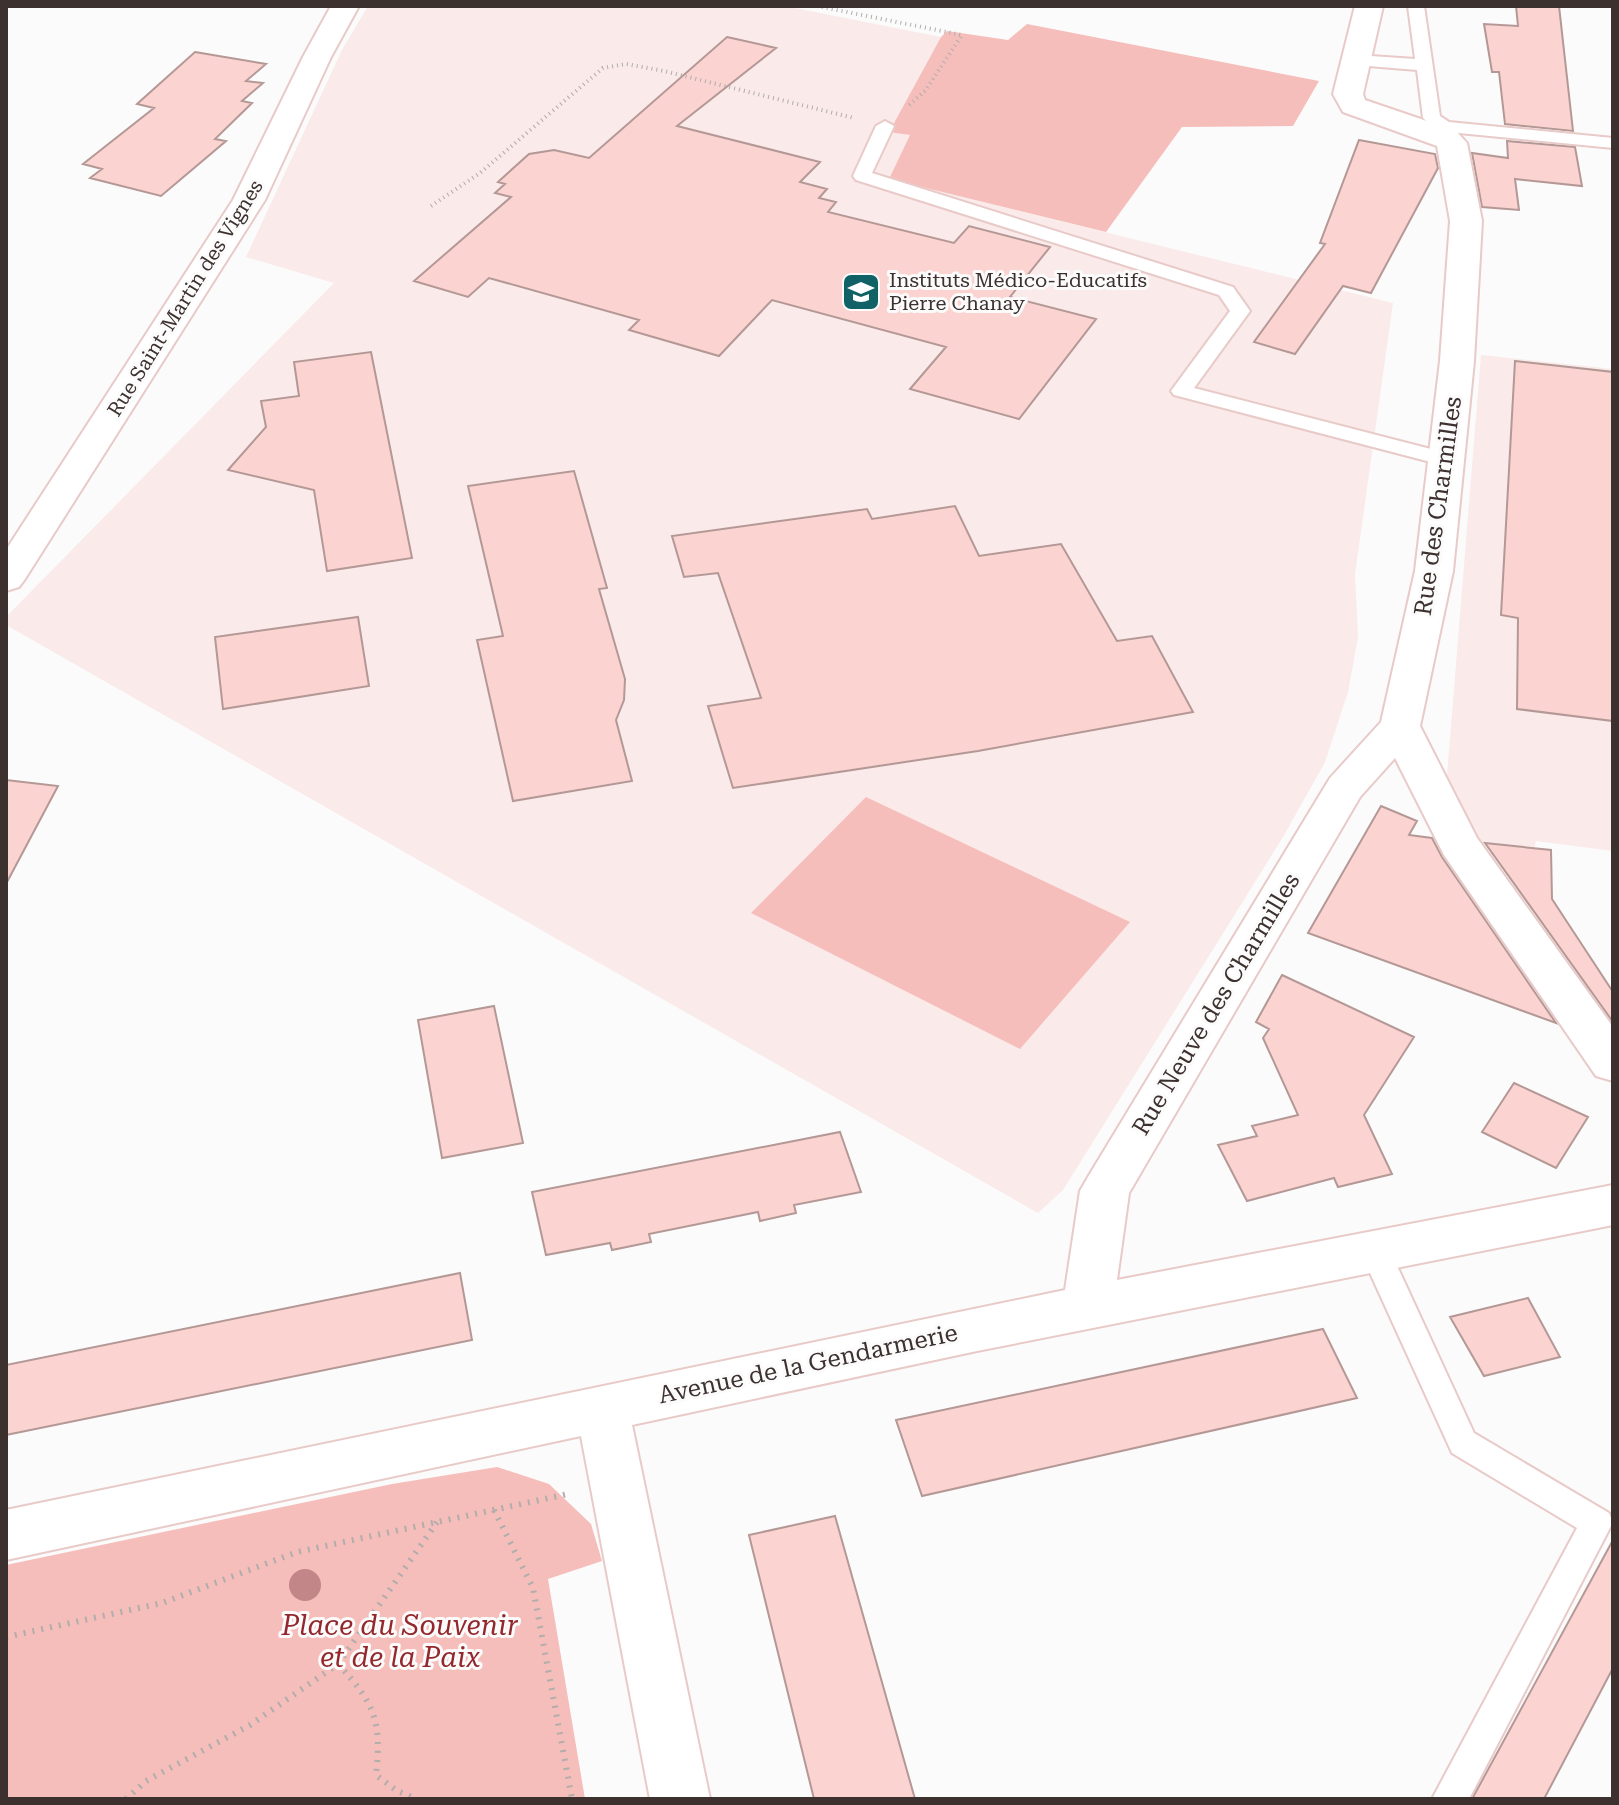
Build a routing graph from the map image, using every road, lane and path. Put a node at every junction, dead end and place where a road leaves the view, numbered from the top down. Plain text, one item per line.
1 (345, 6) edge
2 (817, 6) edge
3 (1369, 6) edge
4 (1416, 6) edge
5 (1356, 60) junction
6 (1422, 65) junction
7 (885, 126) junction
8 (1431, 126) junction
9 (1613, 143) edge
10 (431, 206) dead end
11 (1446, 460) junction
12 (6, 579) edge
13 (1400, 726) junction
14 (1613, 1063) edge
15 (1613, 1205) edge
16 (1375, 1251) junction
17 (1088, 1307) junction
18 (602, 1407) junction
19 (616, 1484) junction
20 (494, 1510) junction
21 (437, 1521) junction
22 (6, 1535) edge
23 (6, 1637) edge
24 (338, 1664) junction
25 (126, 1799) edge
26 (417, 1799) edge
27 (572, 1799) edge
28 (680, 1799) edge
29 (1450, 1799) edge

1 - 12 street, Rue Saint-Martin des Vignes
2 - 7 path
3 - 5 street, Rue des Charmilles
4 - 6 lane
5 - 6 lane
5 - 8 street, Rue des Charmilles
6 - 8 lane
7 - 10 path
7 - 11 lane
8 - 9 lane
8 - 11 street, Rue des Charmilles
11 - 13 street, Rue des Charmilles
13 - 14 street
13 - 17 street, Rue Neuve des Charmilles
15 - 16 street, Avenue de la Gendarmerie
16 - 17 street, Avenue de la Gendarmerie
16 - 29 lane
17 - 18 street, Avenue de la Gendarmerie
18 - 19 street
18 - 22 street, Avenue de la Gendarmerie
19 - 20 path
19 - 28 street
20 - 21 path
20 - 27 path
21 - 23 path
21 - 24 path
24 - 25 path
24 - 26 path

